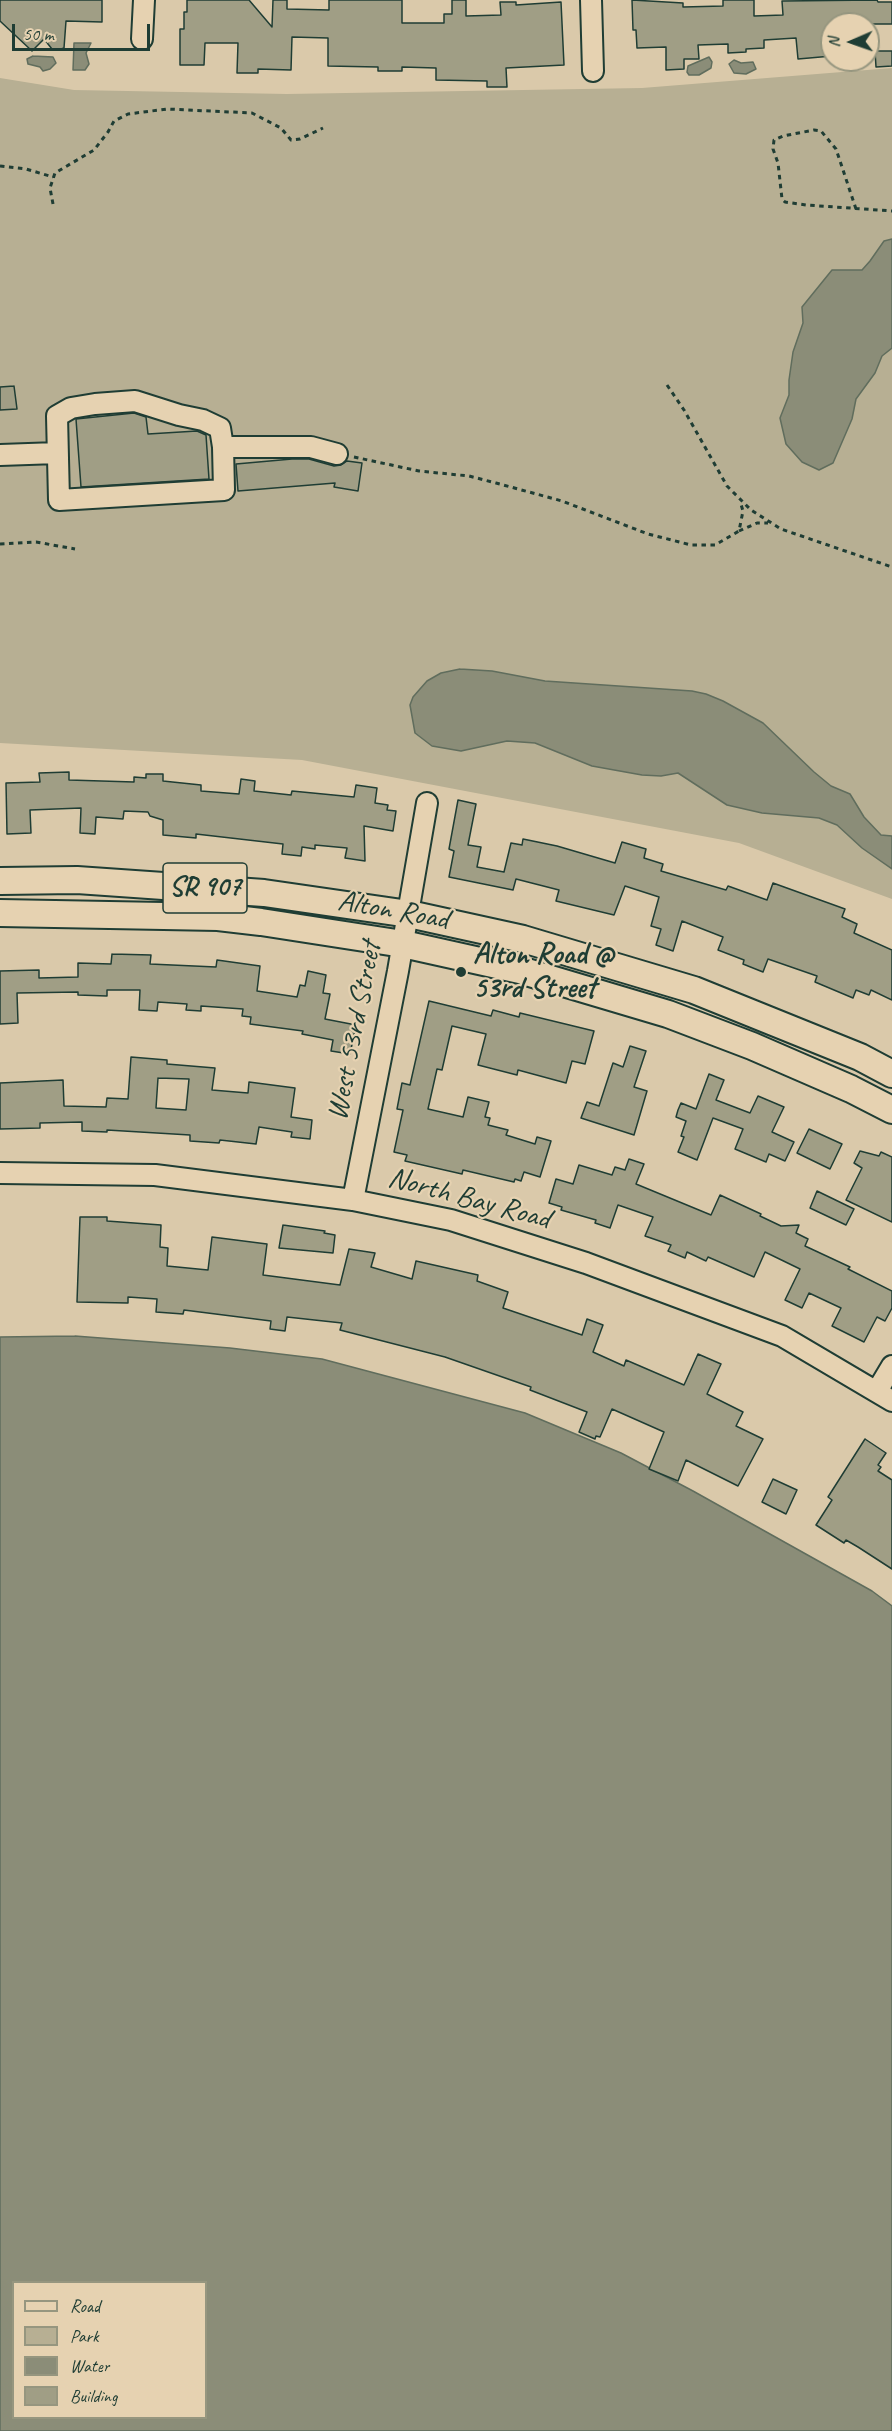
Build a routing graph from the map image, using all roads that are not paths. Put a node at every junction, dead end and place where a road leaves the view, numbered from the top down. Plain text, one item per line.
1 (144, 0) edge
2 (591, 0) edge
3 (142, 39) dead end
4 (593, 71) dead end
5 (223, 447) junction
6 (57, 453) junction
7 (337, 454) road end
8 (0, 455) edge
9 (427, 803) dead end
10 (0, 881) edge
11 (0, 913) edge
12 (408, 914) junction
13 (403, 944) junction
14 (892, 1074) edge
15 (892, 1110) edge
16 (0, 1173) edge
17 (353, 1200) junction
18 (892, 1366) edge
19 (885, 1396) edge

1 - 3 street
2 - 4 street
5 - 6 street
5 - 6 street
5 - 7 street
6 - 8 street
9 - 12 street, West 53rd Street
10 - 12 main road, Alton Road / SR 907
11 - 13 main road, Alton Road / SR 907
12 - 13 street, West 53rd Street
12 - 14 main road, Alton Road / SR 907
13 - 15 main road, Alton Road / SR 907
13 - 17 street, West 53rd Street
16 - 17 street, North Bay Road
17 - 19 street, North Bay Road
18 - 19 street

